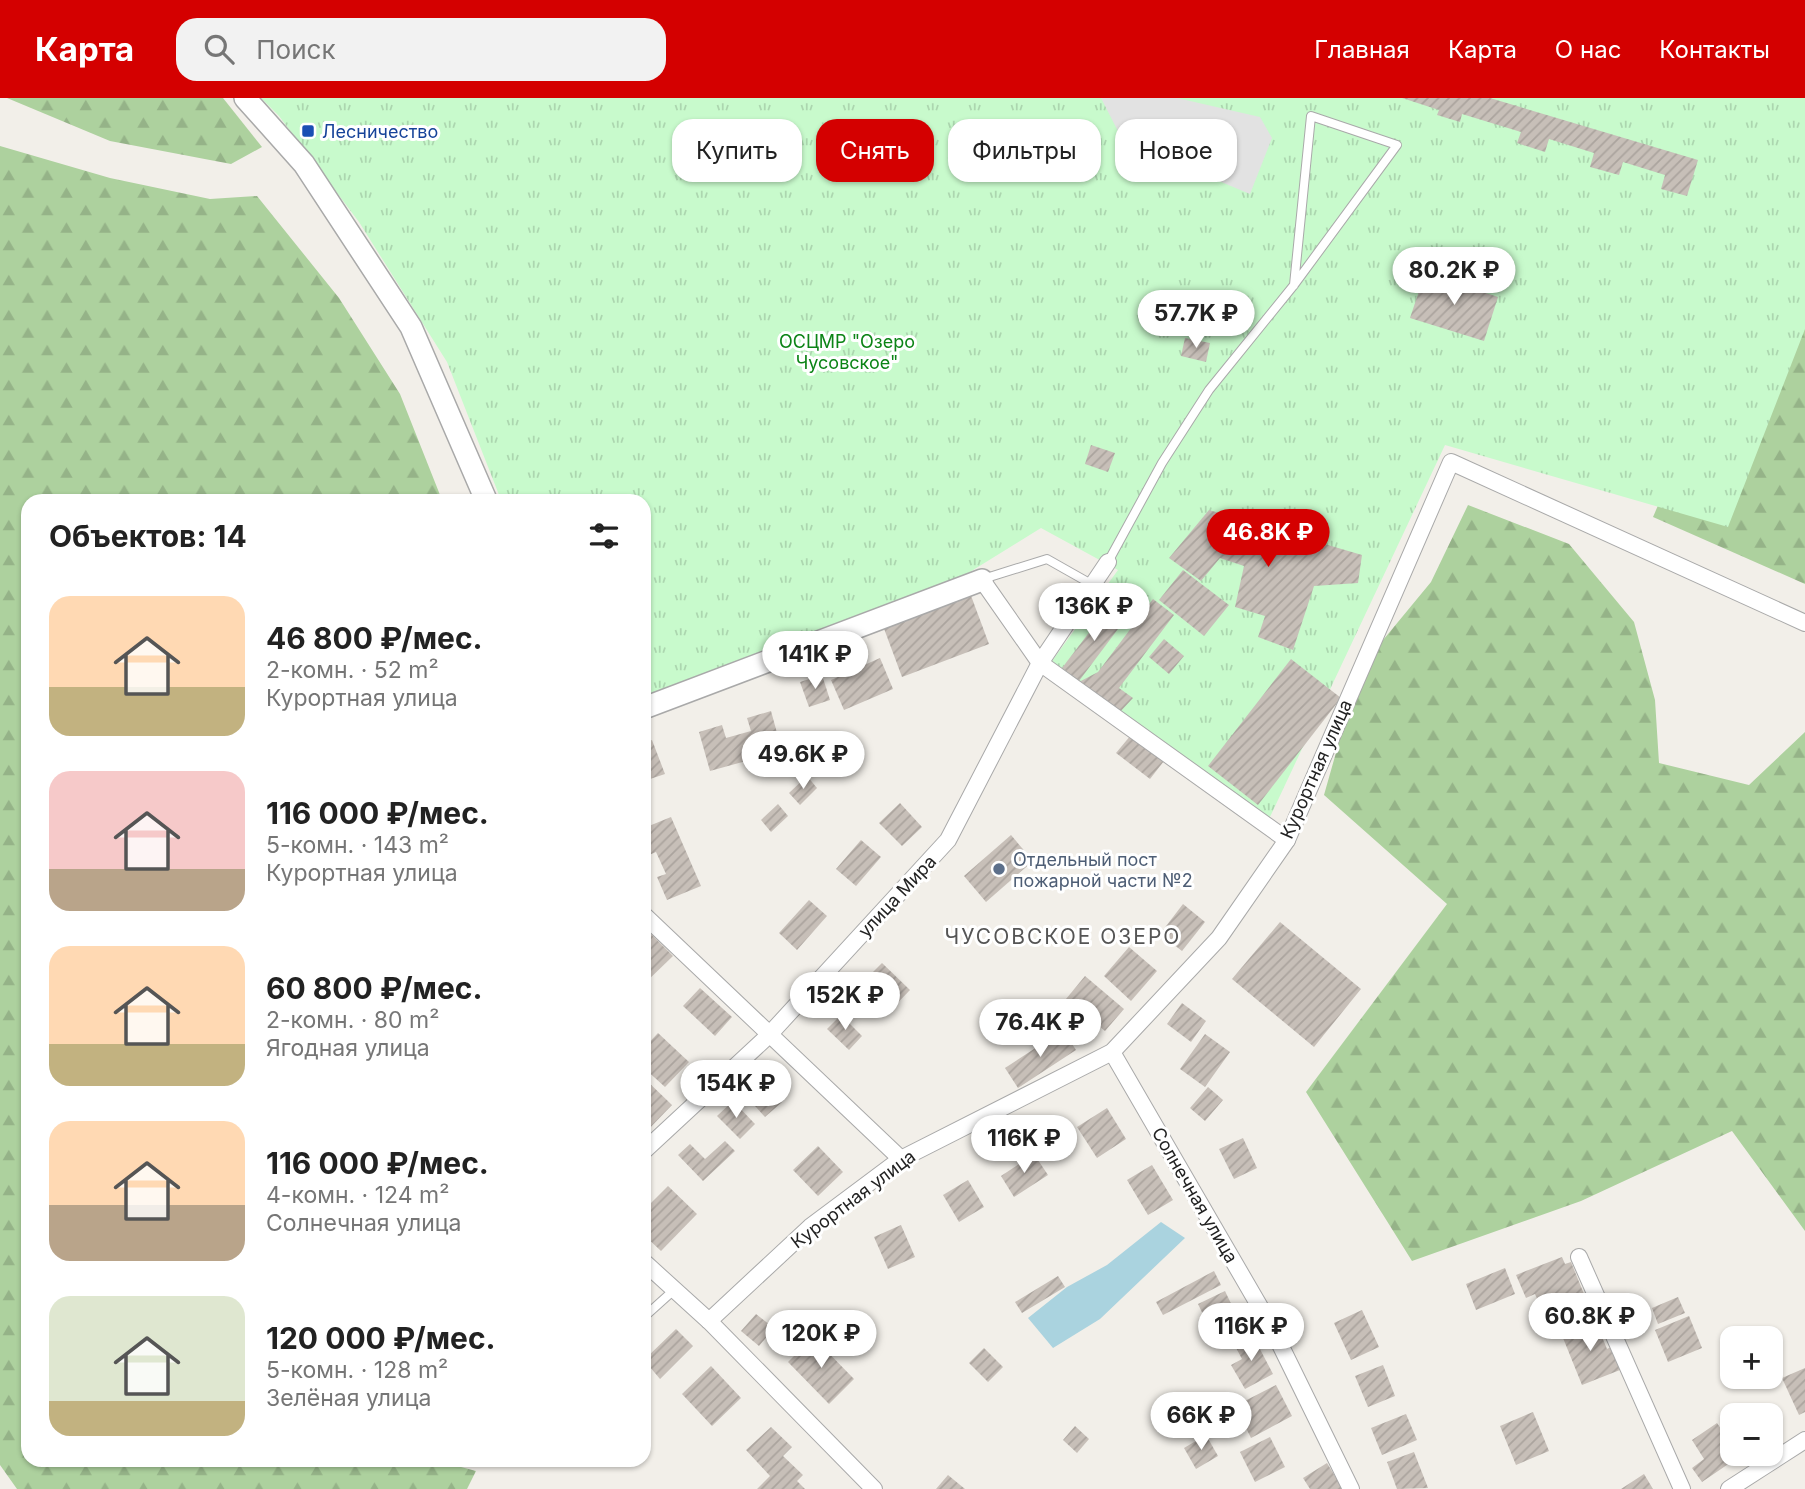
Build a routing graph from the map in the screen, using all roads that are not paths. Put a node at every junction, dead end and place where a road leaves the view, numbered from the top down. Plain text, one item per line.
1 (245, 98) edge
2 (1294, 285) junction
3 (482, 494) edge
4 (1108, 562) joint
5 (982, 580) junction
6 (1093, 584) junction
7 (1805, 623) edge
8 (1040, 663) junction
9 (651, 705) edge
10 (1287, 839) junction
11 (651, 922) edge
12 (768, 1036) junction
13 (1112, 1052) junction
14 (651, 1145) edge
15 (901, 1159) junction
16 (1579, 1257) dead end
17 (651, 1269) edge
18 (674, 1290) junction
19 (651, 1311) edge
20 (709, 1321) junction
21 (1805, 1440) edge
22 (874, 1489) edge
23 (1351, 1489) edge
24 (1682, 1489) edge
25 (1729, 1489) edge

1 - 3 street
2 - 2 lane
2 - 4 lane
4 - 6 street, улица Мира
5 - 6 lane
5 - 8 street
5 - 9 street
6 - 8 street, улица Мира
7 - 10 street, Курортная улица
8 - 10 street
8 - 12 street, улица Мира
10 - 13 street, Курортная улица
11 - 12 street
12 - 14 street, улица Мира
12 - 15 street
13 - 15 street, Курортная улица
13 - 23 street, Солнечная улица
15 - 20 street, Курортная улица
16 - 24 street
17 - 18 street
18 - 19 lane
18 - 20 street
20 - 22 street
21 - 25 street

